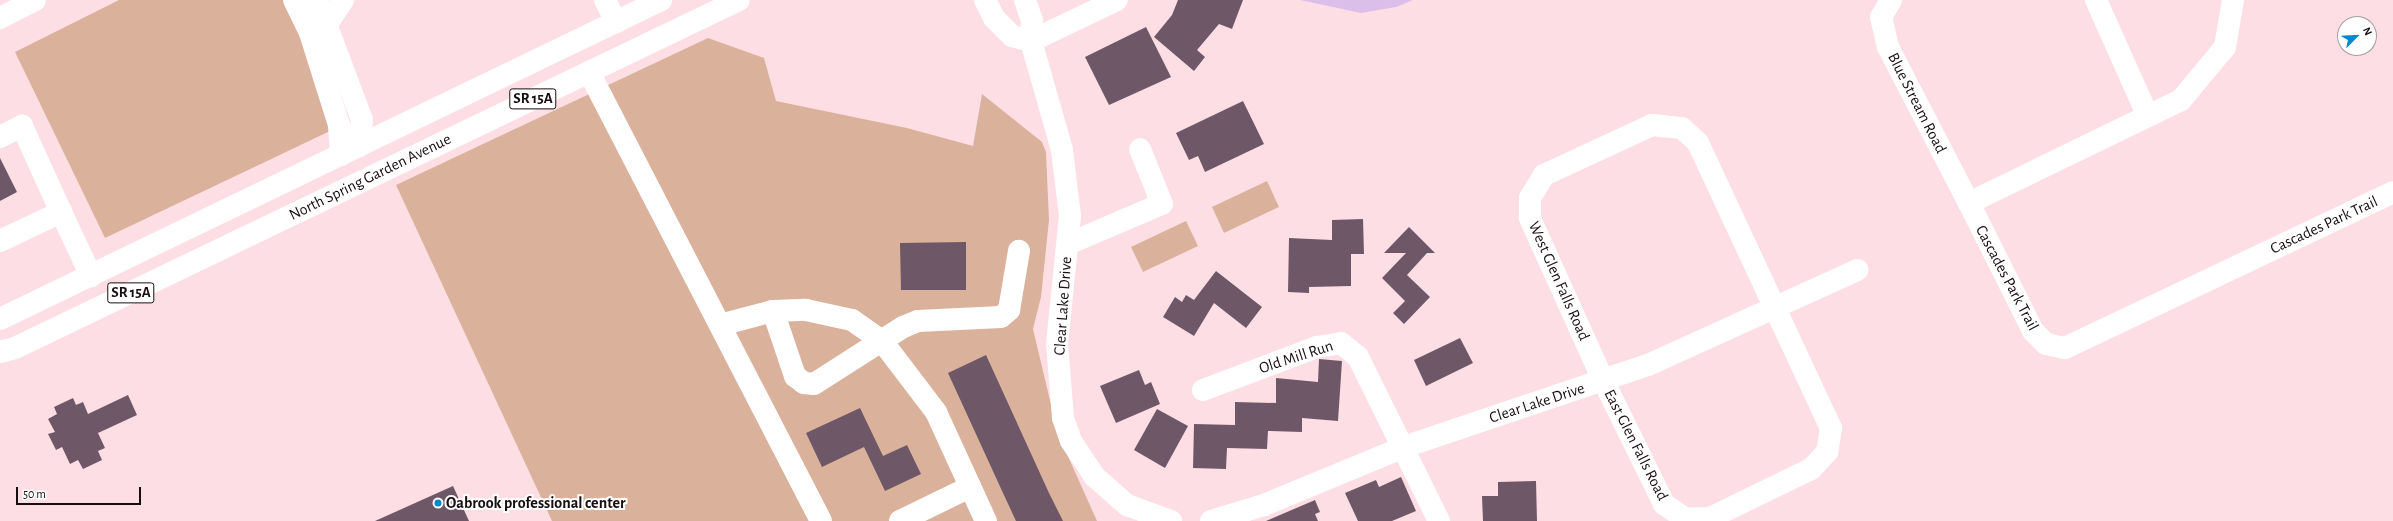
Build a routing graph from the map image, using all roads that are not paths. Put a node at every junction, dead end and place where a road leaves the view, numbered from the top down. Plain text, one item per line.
1 (35, 0) edge
2 (294, 0) edge
3 (317, 0) edge
4 (343, 0) edge
5 (605, 0) edge
6 (661, 0) edge
7 (739, 0) edge
8 (985, 0) edge
9 (1025, 0) edge
10 (1117, 0) edge
11 (1891, 0) edge
12 (2096, 0) edge
13 (2233, 0) edge
14 (0, 18) edge
15 (616, 22) junction
16 (318, 29) junction
17 (1031, 41) junction
18 (589, 72) junction
19 (2148, 116) junction
20 (405, 124) junction
21 (0, 137) edge
22 (1140, 149) dead end
23 (349, 151) junction
24 (371, 177) junction
25 (2393, 192) edge
26 (327, 198) junction
27 (1969, 203) junction
28 (61, 212) junction
29 (0, 241) edge
30 (1068, 244) junction
31 (1019, 251) dead end
32 (1856, 270) dead end
33 (90, 276) junction
34 (1774, 308) junction
35 (773, 311) junction
36 (0, 320) edge
37 (720, 325) junction
38 (882, 341) junction
39 (0, 352) edge
40 (1604, 380) junction
41 (1203, 390) dead end
42 (1404, 447) junction
43 (970, 487) junction
44 (934, 514) edge
45 (1221, 520) edge
46 (821, 521) edge
47 (900, 521) edge
48 (986, 521) edge
49 (1171, 521) edge
50 (1439, 521) edge

1 - 14 main road
2 - 16 main road
3 - 16 main road
4 - 16 main road
5 - 15 main road
6 - 15 main road, North Spring Garden Avenue / SR 15A
7 - 18 main road, North Spring Garden Avenue / SR 15A
8 - 17 main road
9 - 17 main road, Clear Lake Drive
10 - 17 main road
11 - 27 main road, Blue Stream Road
12 - 19 main road
13 - 19 main road
15 - 20 main road, North Spring Garden Avenue / SR 15A
16 - 23 main road
17 - 30 main road, Clear Lake Drive
18 - 24 main road, North Spring Garden Avenue / SR 15A
18 - 37 main road
19 - 27 main road
20 - 23 main road, North Spring Garden Avenue / SR 15A
20 - 24 main road
21 - 28 main road
22 - 30 main road
23 - 26 main road
23 - 33 main road, North Spring Garden Avenue / SR 15A
24 - 26 main road, North Spring Garden Avenue / SR 15A
25 - 27 main road, Cascades Park Trail
26 - 39 main road, North Spring Garden Avenue / SR 15A
28 - 29 main road
28 - 33 main road
30 - 49 main road, Clear Lake Drive
31 - 38 main road
32 - 34 main road, Clear Lake Drive
33 - 36 main road, North Spring Garden Avenue / SR 15A
34 - 40 main road, Clear Lake Drive
34 - 40 main road, East Glen Falls Road
34 - 40 main road, West Glen Falls Road
35 - 37 main road
35 - 38 main road
35 - 38 main road
37 - 46 main road
38 - 43 main road
40 - 42 main road, Clear Lake Drive
41 - 42 main road, Old Mill Run
42 - 45 main road, Clear Lake Drive
42 - 50 main road, Old Mill Run
43 - 44 main road
43 - 48 main road
44 - 47 main road

